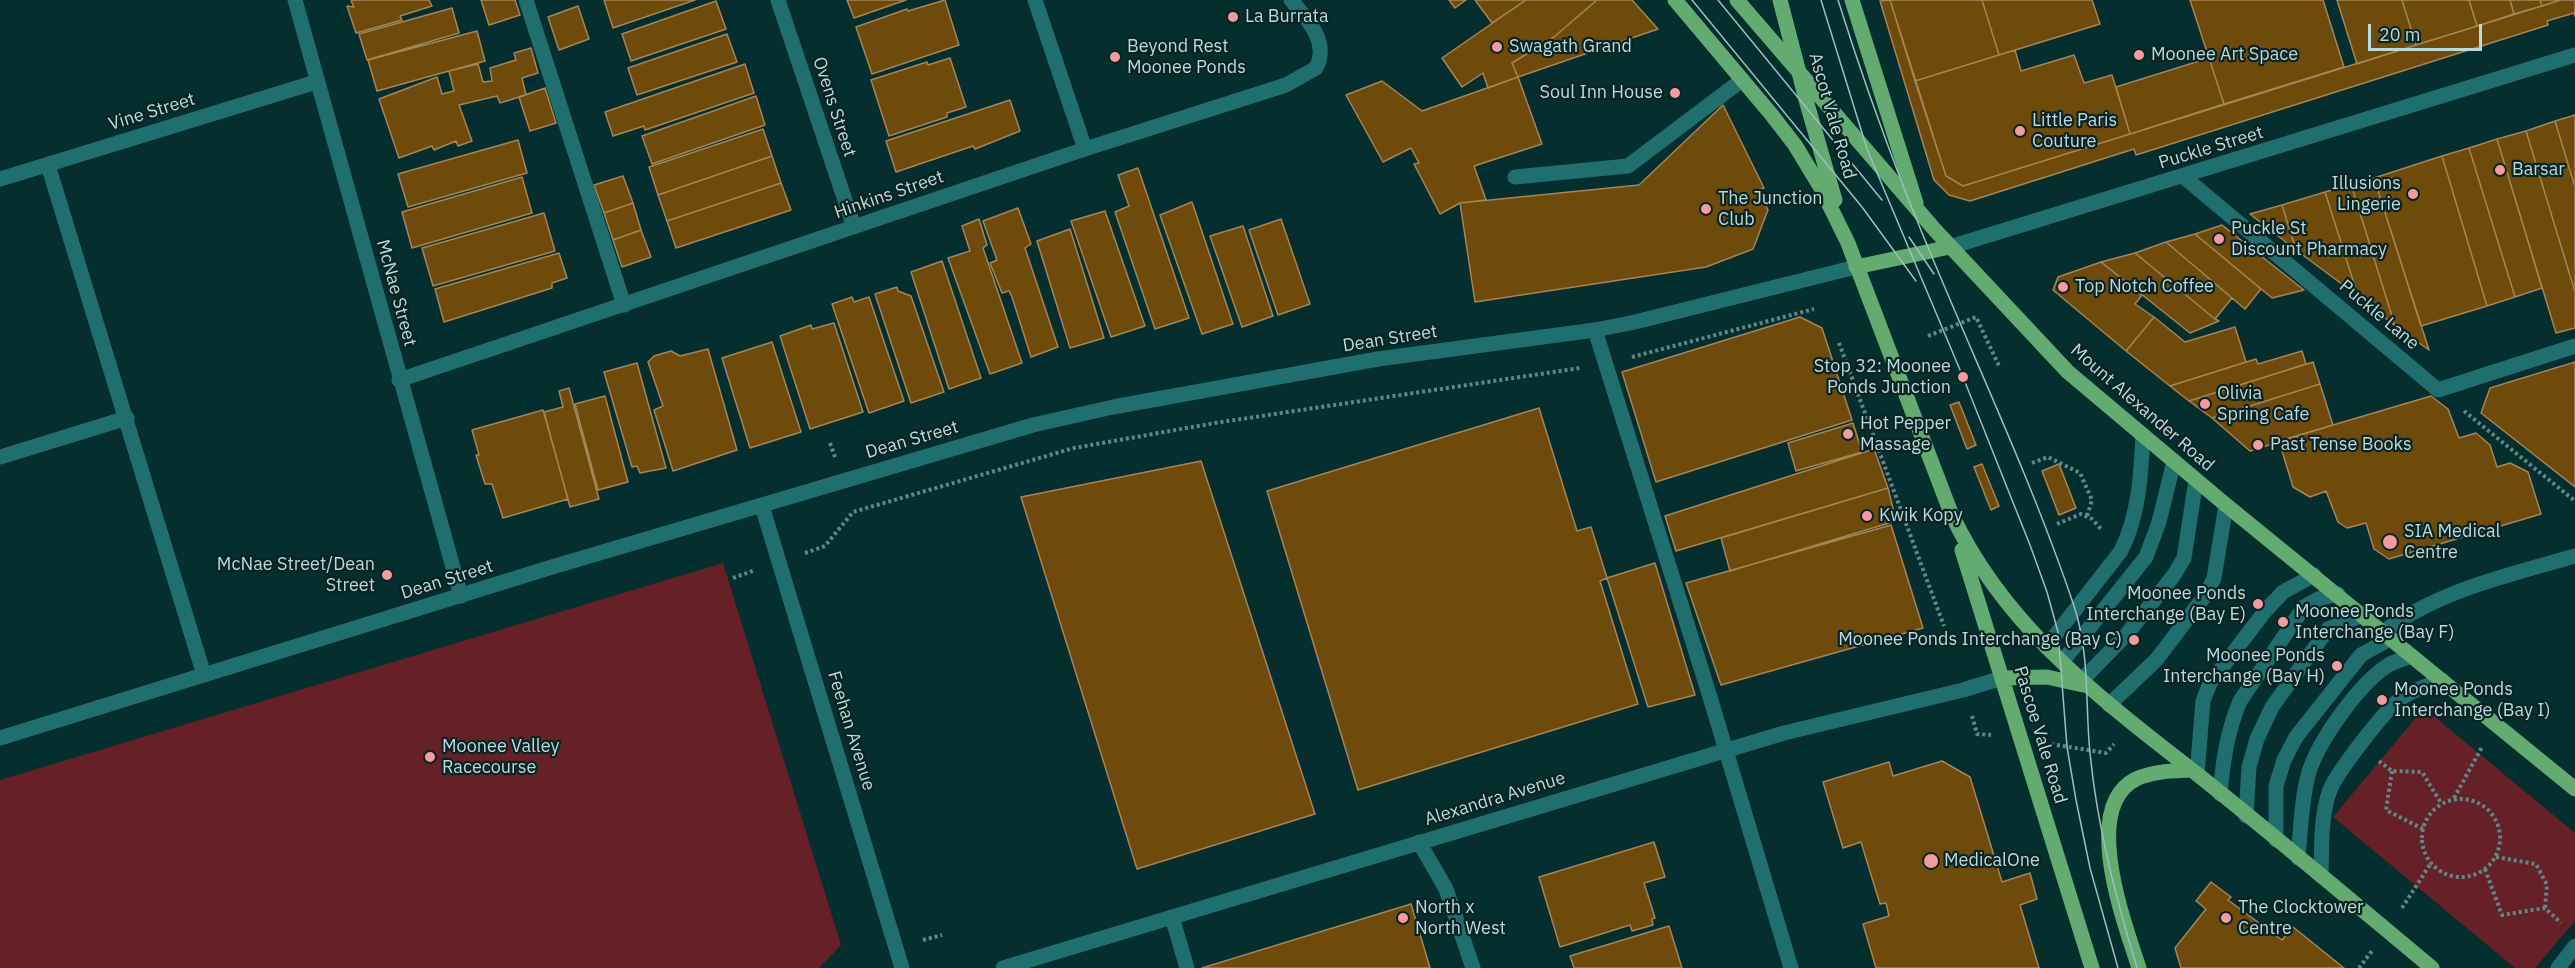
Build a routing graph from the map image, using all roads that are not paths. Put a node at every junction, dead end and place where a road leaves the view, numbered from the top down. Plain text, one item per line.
1 (295, 0) edge
2 (526, 0) edge
3 (778, 0) edge
4 (1035, 0) edge
5 (1291, 0) edge
6 (1675, 0) edge
7 (1737, 0) edge
8 (1780, 0) edge
9 (1852, 0) edge
10 (2575, 55) edge
11 (1798, 69) junction
12 (1742, 80) junction
13 (316, 82) junction
14 (1085, 150) junction
15 (48, 165) junction
16 (1515, 177) dead end
17 (2184, 177) junction
18 (0, 179) edge
19 (1919, 213) junction
20 (854, 227) junction
21 (1848, 243) junction
22 (1950, 247) junction
23 (1857, 267) junction
24 (624, 305) junction
25 (1594, 330) junction
26 (2575, 346) edge
27 (399, 380) junction
28 (127, 418) junction
29 (2143, 435) junction
30 (0, 457) edge
31 (2174, 461) junction
32 (2196, 480) junction
33 (2226, 505) junction
34 (762, 506) junction
35 (1951, 513) junction
36 (2575, 555) edge
37 (2314, 575) junction
38 (2338, 594) junction
39 (461, 596) junction
40 (2363, 615) junction
41 (2387, 635) junction
42 (2046, 646) junction
43 (2412, 656) junction
44 (2062, 662) junction
45 (204, 675) junction
46 (2002, 678) junction
47 (2442, 680) junction
48 (2085, 684) junction
49 (2109, 705) junction
50 (0, 738) edge
51 (1726, 750) junction
52 (2194, 772) junction
53 (2575, 789) edge
54 (2220, 794) junction
55 (2246, 816) junction
56 (2276, 840) junction
57 (1419, 842) junction
58 (2298, 858) junction
59 (2321, 876) junction
60 (1172, 917) junction
61 (2575, 946) edge
62 (902, 968) edge
63 (1003, 968) edge
64 (1187, 968) edge
65 (1473, 968) edge
66 (1791, 968) edge
67 (2092, 968) edge
68 (2139, 968) edge
69 (2432, 968) edge
70 (2558, 968) edge

1 - 13 street, McNae Street
2 - 24 street
3 - 20 street, Ovens Street
4 - 14 street
5 - 14 street, Hinkins Street
6 - 12 main road
7 - 11 main road, Mount Alexander Road
8 - 11 main road, Ascot Vale Road
9 - 19 main road
10 - 17 street, Puckle Street
11 - 19 main road, Mount Alexander Road
11 - 21 main road, Ascot Vale Road
12 - 16 street
12 - 21 main road
13 - 15 street, Vine Street
13 - 27 street, McNae Street
14 - 20 street, Hinkins Street
15 - 18 street, Vine Street
15 - 28 street
17 - 22 street, Puckle Street
17 - 26 street, Puckle Lane
19 - 22 main road, Mount Alexander Road
20 - 24 street, Hinkins Street
21 - 23 main road
22 - 23 main road, Puckle Street
22 - 29 main road, Mount Alexander Road
23 - 25 street, Dean Street
23 - 35 main road
24 - 27 street, Hinkins Street
25 - 34 street, Dean Street
25 - 51 street
27 - 39 street, McNae Street
28 - 30 street
28 - 45 street
29 - 31 main road, Mount Alexander Road
29 - 42 street
31 - 32 main road, Mount Alexander Road
31 - 44 street
32 - 33 main road, Mount Alexander Road
32 - 48 street
33 - 37 main road, Mount Alexander Road
33 - 49 street
34 - 39 street, Dean Street
34 - 62 street, Feehan Avenue
35 - 42 main road
35 - 46 main road, Pascoe Vale Road
36 - 41 street
37 - 38 main road, Mount Alexander Road
37 - 52 street
38 - 40 main road, Mount Alexander Road
38 - 54 street
39 - 45 street, Dean Street
40 - 41 main road, Mount Alexander Road
40 - 55 street
41 - 43 main road, Mount Alexander Road
41 - 56 street
42 - 44 main road
43 - 47 main road, Mount Alexander Road
43 - 58 street
44 - 48 main road
45 - 50 street, Dean Street
46 - 48 main road
46 - 51 street, Alexandra Avenue
46 - 67 main road, Pascoe Vale Road
47 - 53 main road, Mount Alexander Road
47 - 59 street
48 - 49 main road
49 - 52 main road
51 - 57 street, Alexandra Avenue
51 - 66 street
52 - 54 main road
52 - 68 main road
54 - 55 main road
55 - 56 main road
56 - 58 main road
57 - 60 street, Alexandra Avenue
57 - 65 street
58 - 59 main road
59 - 69 main road
60 - 63 street, Alexandra Avenue
60 - 64 street
61 - 70 street

